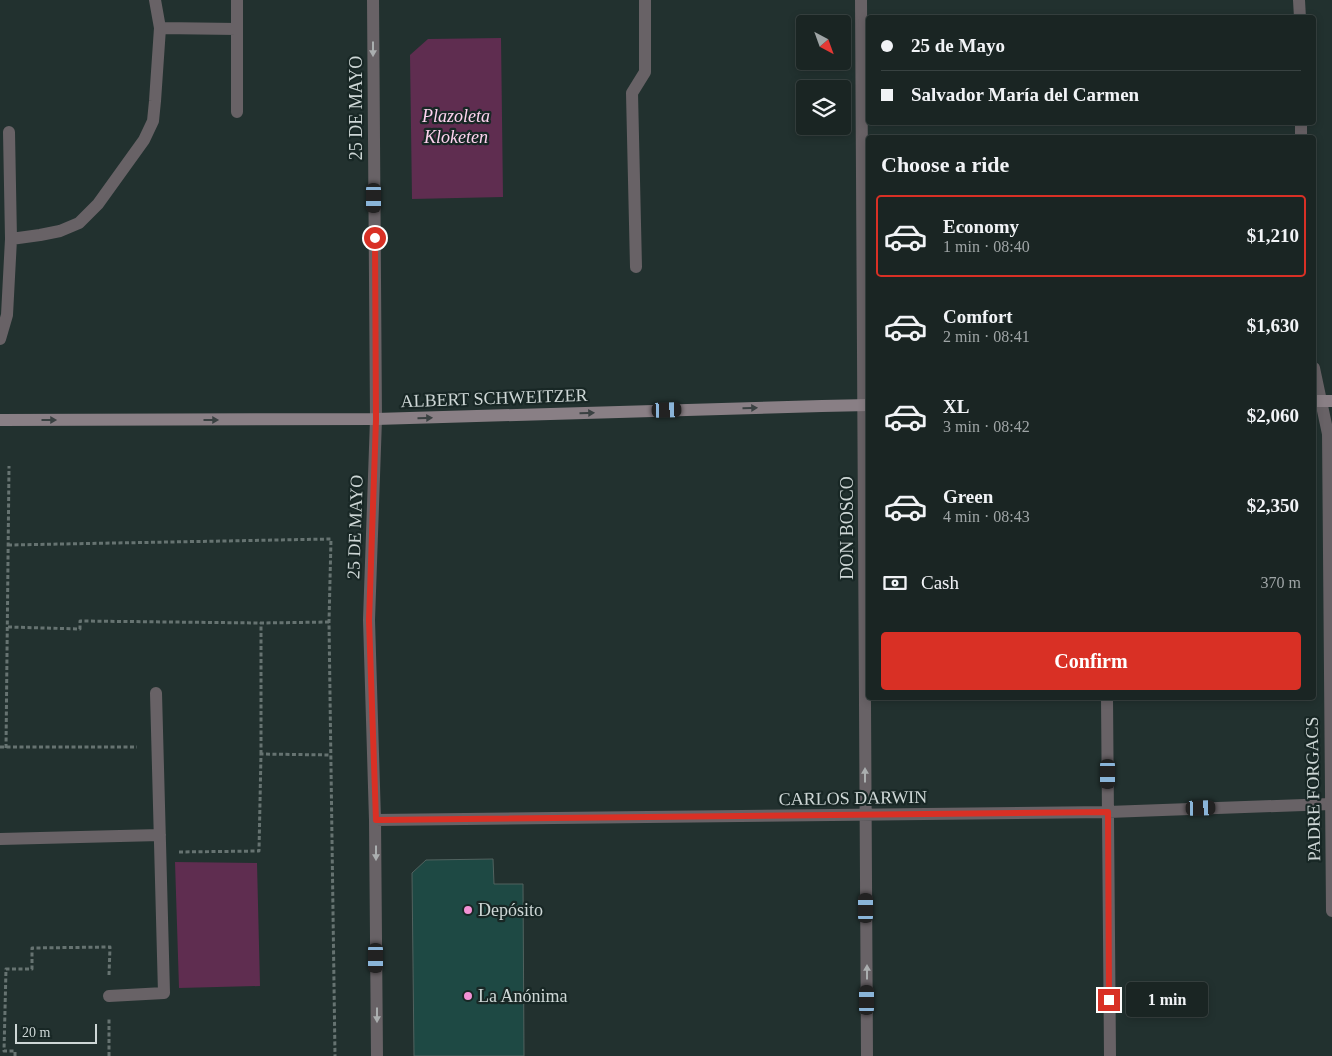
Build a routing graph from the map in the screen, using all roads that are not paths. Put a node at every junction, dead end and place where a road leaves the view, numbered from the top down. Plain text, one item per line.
1 (155, 0) edge
2 (237, 0) edge
3 (373, 0) edge
4 (645, 0) edge
5 (862, 0) edge
6 (1299, 0) edge
7 (1300, 15) edge
8 (160, 28) junction
9 (237, 29) junction
10 (238, 112) dead end
11 (9, 132) dead end
12 (11, 239) junction
13 (636, 267) dead end
14 (0, 339) edge
15 (1316, 376) edge
16 (1322, 401) edge
17 (866, 405) edge
18 (0, 420) edge
19 (376, 420) junction
20 (1330, 641) edge
21 (156, 693) dead end
22 (1107, 700) edge
23 (1331, 804) edge
24 (1108, 812) junction
25 (866, 815) junction
26 (376, 820) junction
27 (160, 835) junction
28 (0, 839) edge
29 (1332, 911) edge
30 (110, 996) dead end
31 (377, 1056) edge
32 (867, 1056) edge
33 (1110, 1056) edge

1 - 8 street
2 - 9 street
3 -> 19 street, 25 DE MAYO
4 - 13 street
5 - 17 street, DON BOSCO
6 - 7 street
8 - 9 street
8 - 12 street
9 - 10 street
11 - 12 street
12 - 14 street
15 - 16 street, PADRE FORGACS
16 - 20 street, PADRE FORGACS
19 -> 17 main road, ALBERT SCHWEITZER
25 -> 17 street, DON BOSCO
18 -> 19 main road, ALBERT SCHWEITZER
19 - 26 street, 25 DE MAYO
20 - 23 street, PADRE FORGACS
21 - 27 street
22 - 24 street
23 - 24 street, CARLOS DARWIN
23 - 29 street, PADRE FORGACS
24 - 25 street, CARLOS DARWIN
24 - 33 street
25 - 26 street, CARLOS DARWIN
32 -> 25 street, DON BOSCO
26 -> 31 street, 25 DE MAYO
27 - 28 street
27 - 30 street

